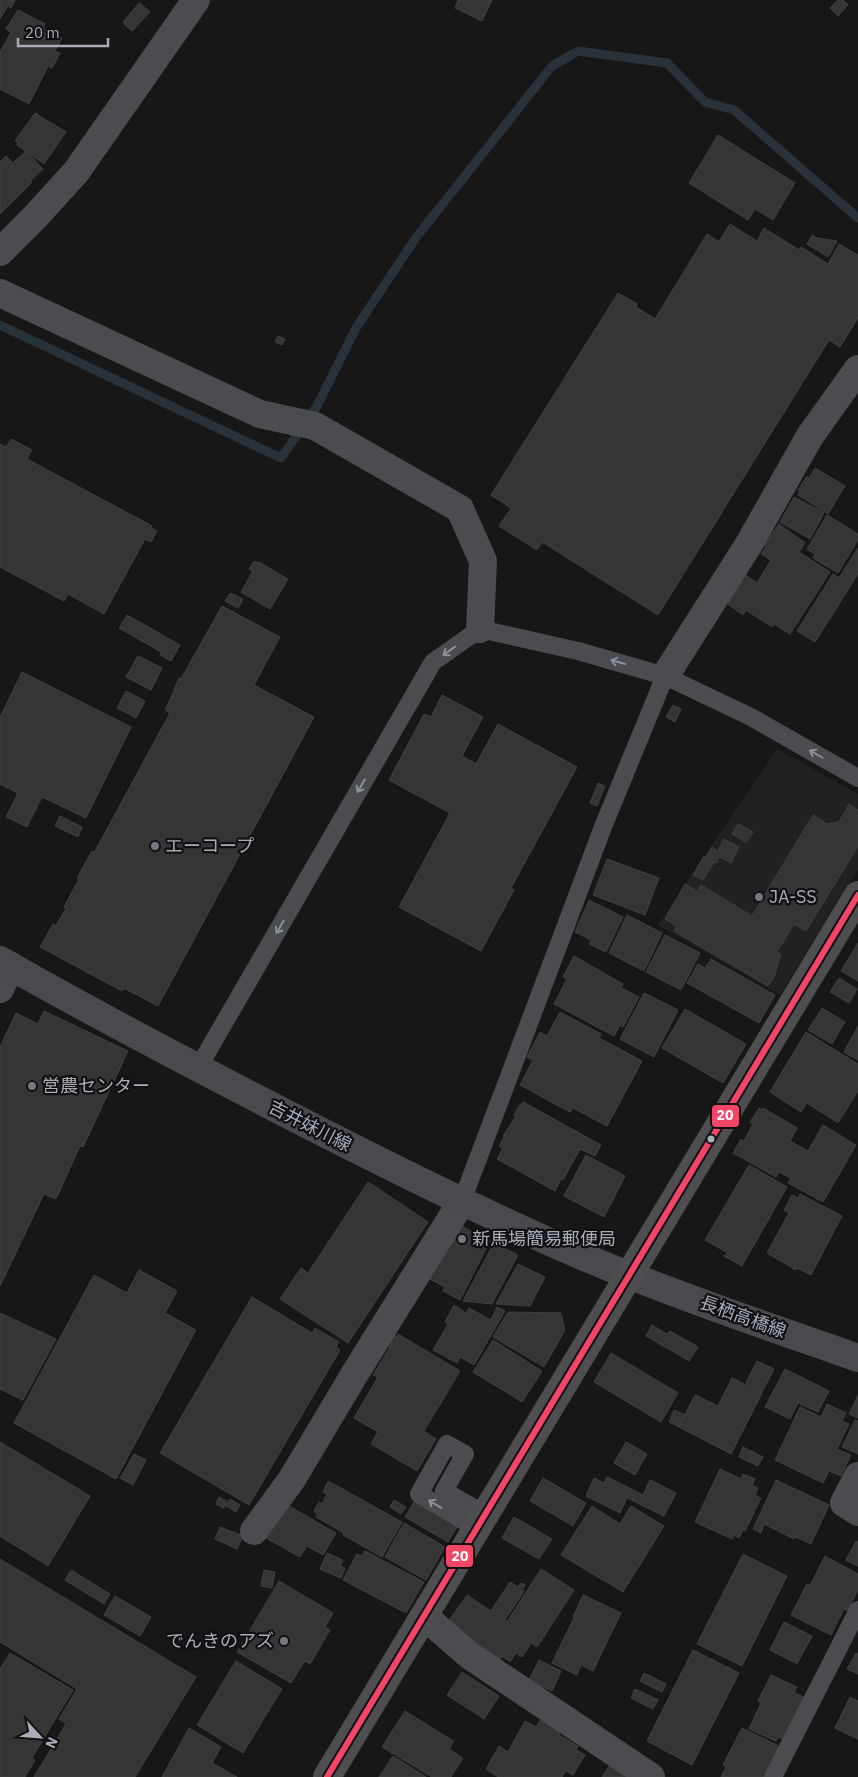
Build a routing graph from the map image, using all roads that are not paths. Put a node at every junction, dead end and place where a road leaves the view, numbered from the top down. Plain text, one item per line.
1 (196, 0) edge
2 (0, 252) edge
3 (0, 293) edge
4 (858, 370) edge
5 (480, 629) junction
6 (664, 676) junction
7 (858, 778) edge
8 (858, 895) edge
9 (4, 972) edge
10 (198, 1068) junction
11 (462, 1201) junction
12 (628, 1275) junction
13 (858, 1358) edge
14 (858, 1476) edge
15 (858, 1512) edge
16 (481, 1521) junction
17 (254, 1531) dead end
18 (858, 1610) edge
19 (424, 1616) junction
20 (327, 1777) edge
21 (651, 1777) edge
22 (773, 1777) edge

1 - 2 street
3 - 5 street
4 - 6 street
6 -> 5 lane
5 -> 10 lane
7 -> 6 lane
6 - 11 lane
8 - 12 highway
9 - 10 main road, 吉井妹川線
10 - 11 main road, 吉井妹川線
11 - 12 main road, 吉井妹川線
11 - 17 street
12 - 13 main road, 長栖高橋線
12 - 16 highway
14 - 15 street
16 -> 16 lane
16 - 19 highway
18 - 22 lane
19 - 20 highway
19 - 21 street

